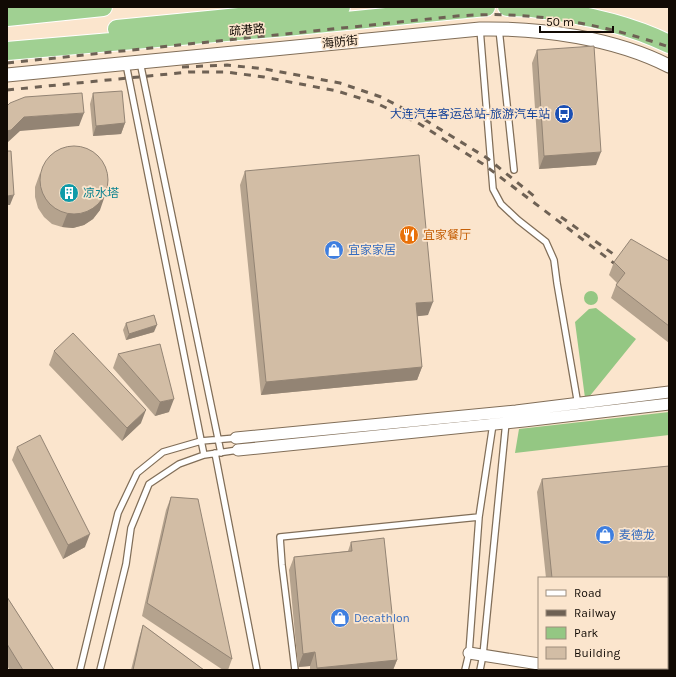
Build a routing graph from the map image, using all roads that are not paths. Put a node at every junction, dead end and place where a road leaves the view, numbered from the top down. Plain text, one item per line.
1 (103, 7) edge
2 (341, 7) edge
3 (486, 7) edge
4 (507, 7) edge
5 (7, 17) edge
6 (286, 20) junction
7 (480, 29) junction
8 (499, 29) junction
9 (7, 40) edge
10 (669, 44) edge
11 (7, 51) edge
12 (140, 62) junction
13 (126, 64) junction
14 (669, 66) edge
15 (7, 75) edge
16 (514, 170) dead end
17 (669, 392) edge
18 (669, 404) edge
19 (578, 409) junction
20 (501, 413) junction
21 (506, 423) junction
22 (493, 424) junction
23 (236, 438) joint
24 (218, 439) junction
25 (201, 441) junction
26 (238, 450) joint
27 (218, 453) junction
28 (204, 455) junction
29 (479, 517) junction
30 (469, 653) junction
31 (483, 655) junction
32 (538, 664) edge
33 (80, 670) edge
34 (100, 670) edge
35 (257, 670) edge
36 (295, 670) edge
37 (465, 670) edge
38 (480, 670) edge

1 - 5 highway
2 - 6 highway
3 - 6 highway, 疏港路
4 - 10 highway
6 - 9 highway, 疏港路
6 - 11 highway, 疏港路
7 - 8 street, 海防街
7 - 12 street, 海防街
7 - 19 lane
8 - 14 street, 海防街
8 - 16 lane
12 - 13 street, 海防街
12 - 24 lane
13 - 15 street, 海防街
13 - 25 lane
17 - 19 street
18 - 19 street
19 - 20 street
19 - 21 street
20 - 21 lane
20 - 22 lane
20 - 23 street
21 - 22 street
21 - 31 lane
22 - 26 street
22 - 29 lane
23 - 24 lane
24 - 25 lane
24 - 27 lane
25 - 28 lane
25 - 33 lane
26 - 27 lane
27 - 28 lane
27 - 35 lane
28 - 34 lane
29 - 30 lane
29 - 36 lane
30 - 31 street
30 - 37 lane
31 - 32 street
31 - 38 lane

